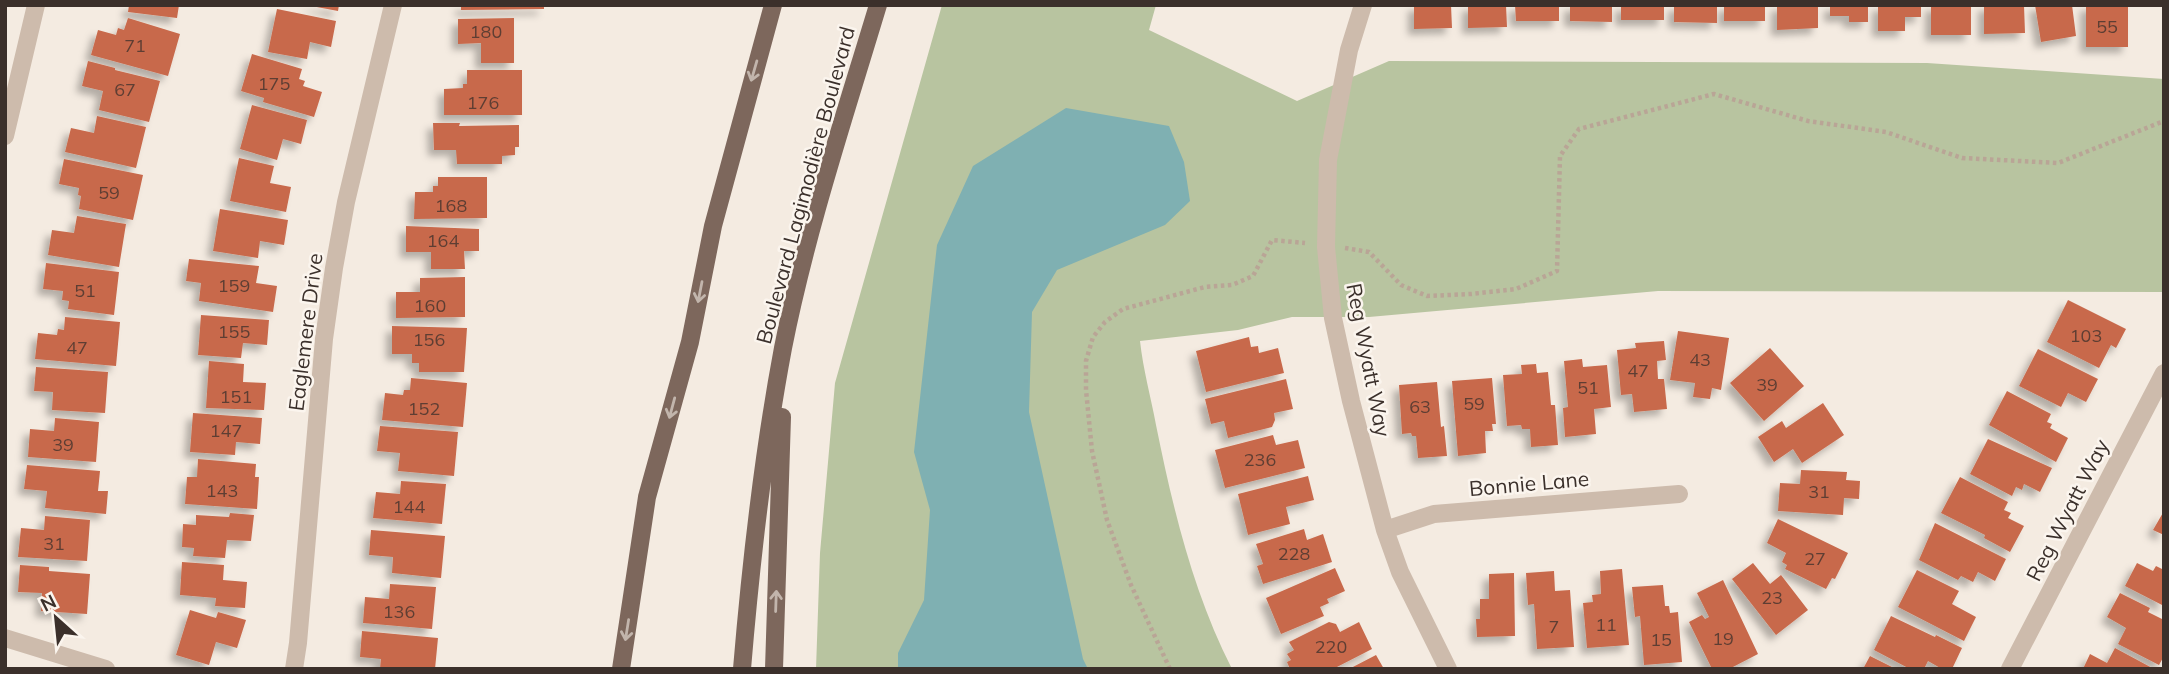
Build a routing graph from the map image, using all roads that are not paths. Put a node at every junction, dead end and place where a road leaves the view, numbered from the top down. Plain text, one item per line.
1 (36, 5) edge
2 (393, 5) edge
3 (773, 5) edge
4 (878, 5) edge
5 (1363, 5) edge
6 (5, 136) edge
7 (783, 347) junction
8 (2164, 373) edge
9 (1679, 494) dead end
10 (1385, 530) junction
11 (5, 638) edge
12 (106, 669) edge
13 (294, 669) edge
14 (621, 669) edge
15 (742, 669) edge
16 (774, 669) edge
17 (1448, 669) edge
18 (2010, 669) edge

1 - 6 street
2 - 13 street, Eaglemere Drive
3 -> 14 main road
4 - 7 main road, Boulevard Lagimodière Boulevard
5 - 10 street, Reg Wyatt Way
7 - 15 main road, Boulevard Lagimodière Boulevard
16 -> 7 main road
8 - 18 street, Reg Wyatt Way
9 - 10 street, Bonnie Lane
10 - 17 street, Reg Wyatt Way
11 - 12 street

